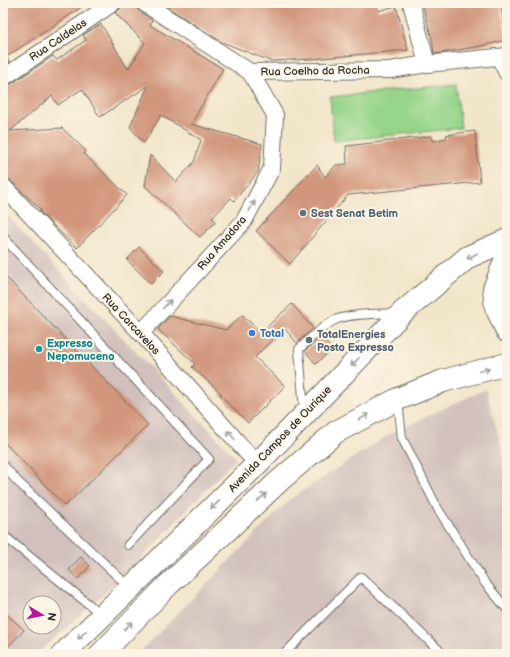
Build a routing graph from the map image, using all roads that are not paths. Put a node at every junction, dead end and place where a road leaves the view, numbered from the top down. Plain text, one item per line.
1 (113, 3) edge
2 (144, 3) edge
3 (411, 3) edge
4 (503, 56) edge
5 (427, 64) junction
6 (250, 72) junction
7 (507, 73) edge
8 (3, 78) edge
9 (3, 186) edge
10 (3, 237) edge
11 (507, 240) edge
12 (507, 256) edge
13 (402, 313) junction
14 (507, 331) edge
15 (140, 333) junction
16 (507, 364) edge
17 (398, 399) junction
18 (304, 414) junction
19 (257, 464) junction
20 (3, 466) edge
21 (3, 535) edge
22 (128, 546) dead end
23 (130, 588) junction
24 (507, 609) edge
25 (102, 615) junction
26 (63, 654) edge
27 (101, 654) edge
28 (284, 654) edge
29 (443, 654) edge

1 - 8 street, Rua Caldelas
2 - 6 street, Rua Coelho da Rocha
3 - 5 street
4 - 5 street, Rua Coelho da Rocha
4 - 7 street
5 - 6 street, Rua Coelho da Rocha
15 -> 6 street, Rua Amadora
9 - 15 street, Rua Carcavelos
10 - 22 lane
11 -> 13 highway, Avenida Campos de Ourique
12 - 14 highway
13 -> 18 highway, Avenida Campos de Ourique
13 - 18 lane
19 -> 15 street, Rua Carcavelos
17 -> 16 highway
17 - 24 lane
27 -> 17 highway
18 - 19 highway, Avenida Campos de Ourique
19 -> 23 highway, Avenida Campos de Ourique
20 - 23 lane
21 - 25 lane
23 - 25 highway, Avenida Campos de Ourique
25 -> 26 highway, Avenida Campos de Ourique
28 - 29 lane

